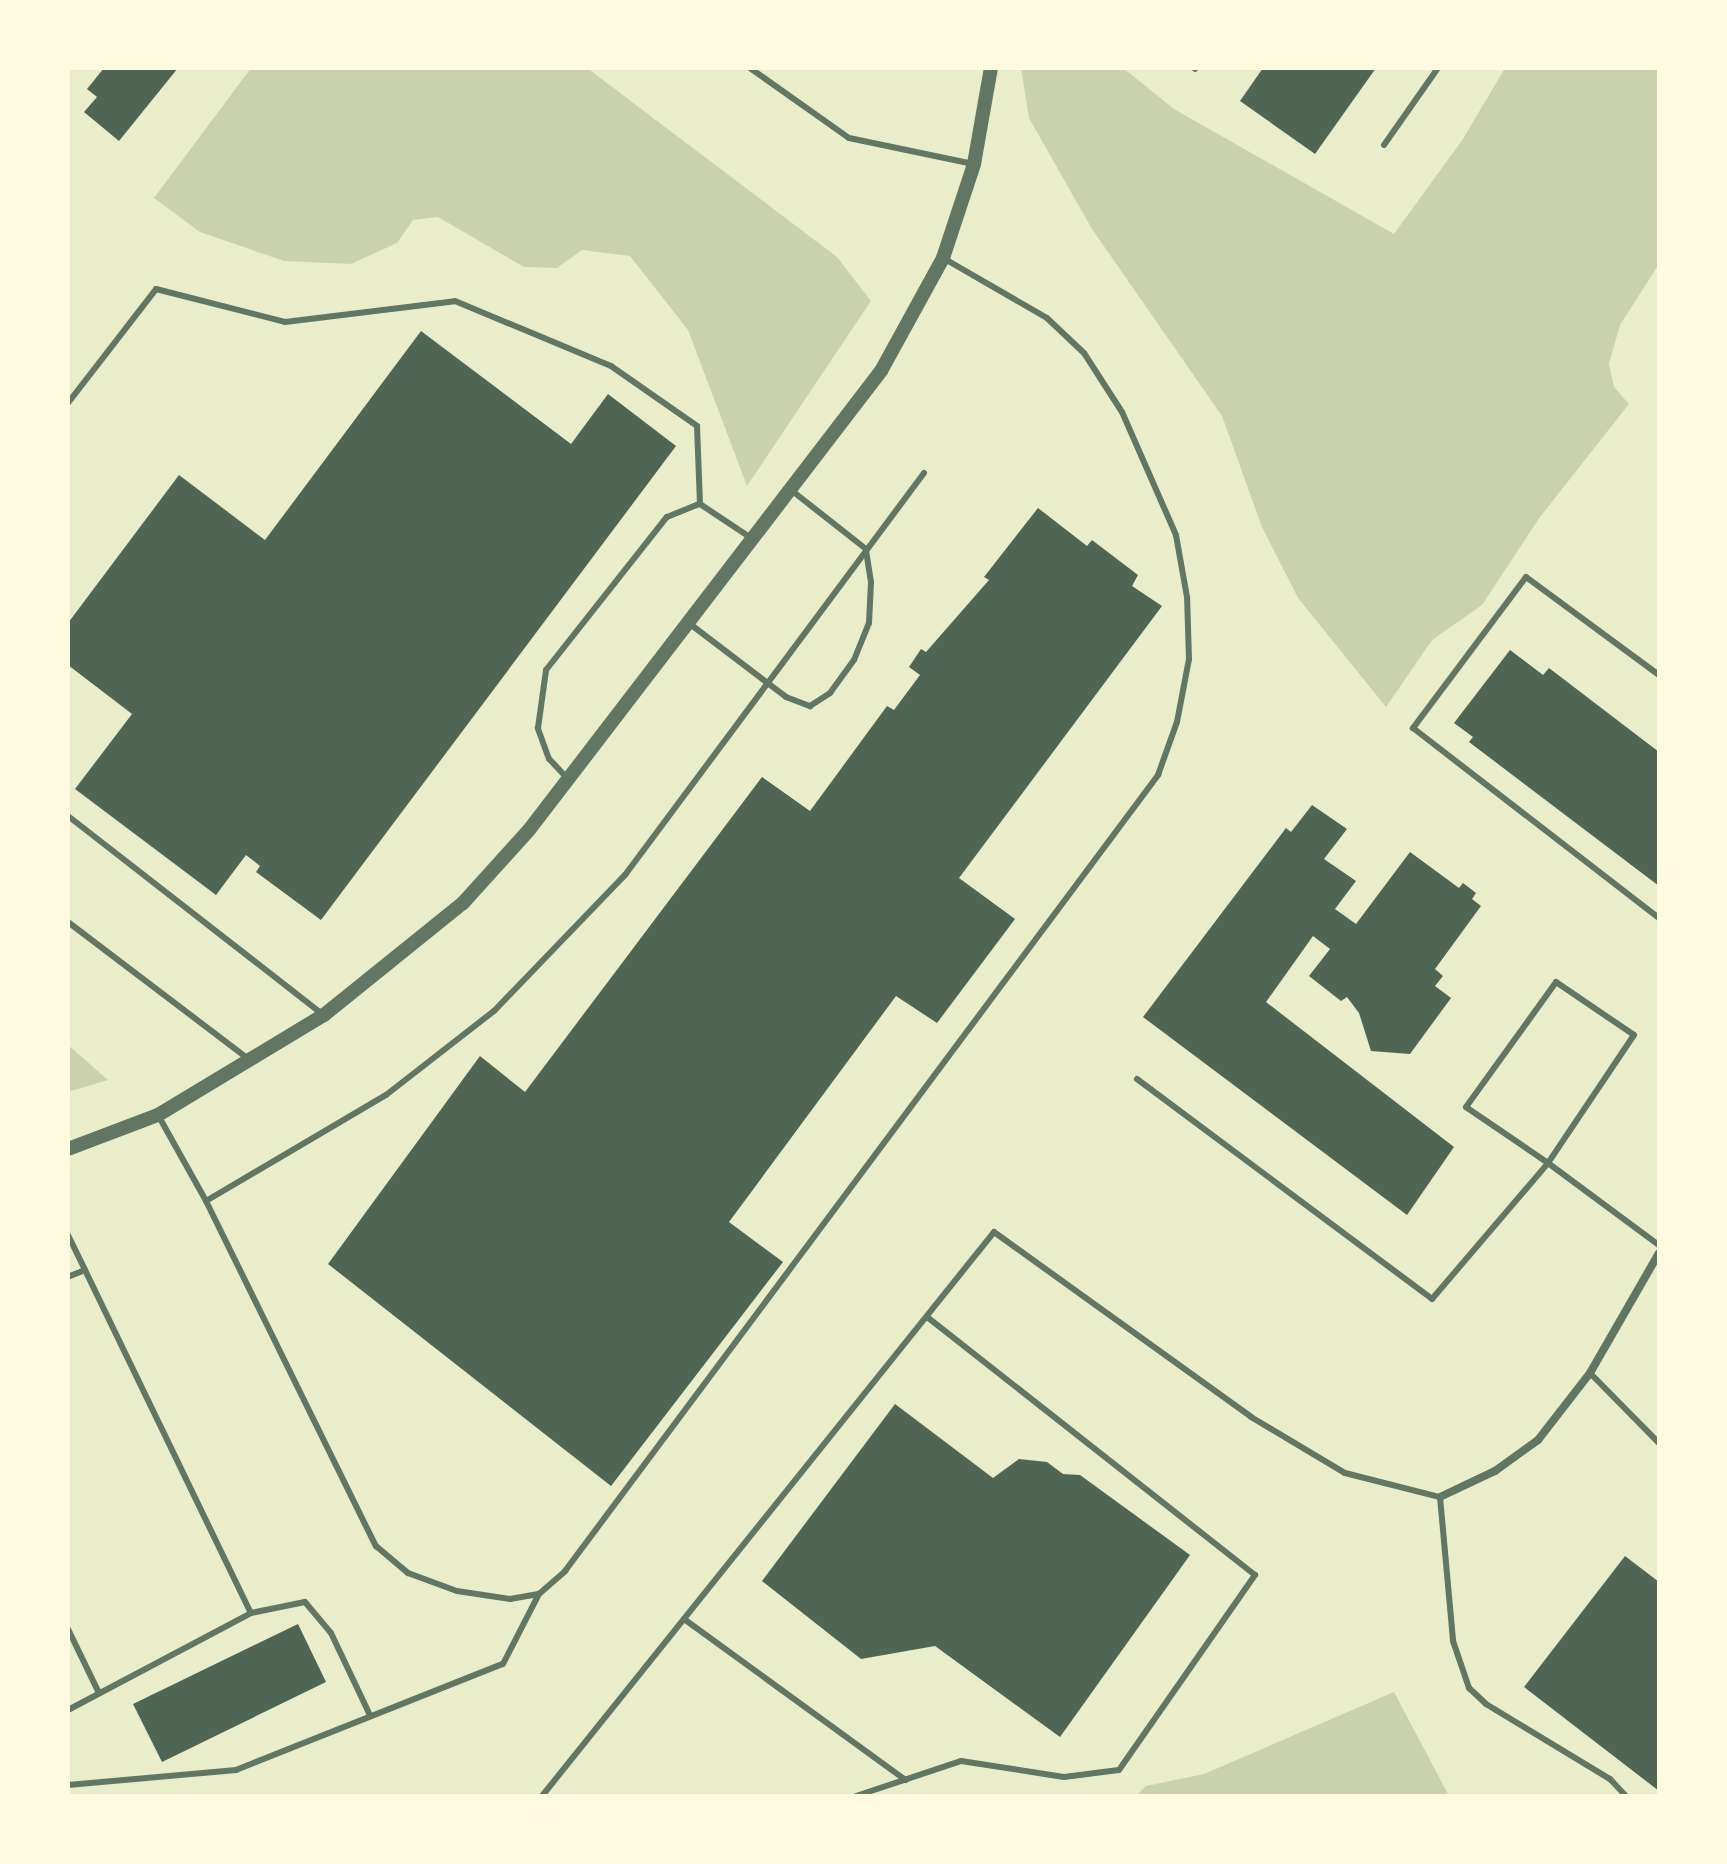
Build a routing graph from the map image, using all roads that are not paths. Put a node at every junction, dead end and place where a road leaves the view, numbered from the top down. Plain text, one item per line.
1 (750, 68) edge
2 (991, 68) edge
3 (1438, 68) edge
4 (1384, 145) dead end
5 (974, 164) junction
6 (943, 258) junction
7 (68, 403) edge
8 (924, 473) dead end
9 (791, 490) junction
10 (700, 504) junction
11 (754, 540) junction
12 (866, 549) junction
13 (690, 624) junction
14 (1659, 675) edge
15 (766, 682) junction
16 (570, 782) junction
17 (68, 816) edge
18 (1659, 918) edge
19 (68, 922) edge
20 (324, 1015) junction
21 (251, 1061) junction
22 (1137, 1079) dead end
23 (158, 1115) junction
24 (68, 1149) edge
25 (1548, 1163) junction
26 (206, 1201) junction
27 (68, 1235) edge
28 (1659, 1245) edge
29 (1659, 1253) edge
30 (85, 1270) junction
31 (68, 1277) edge
32 (927, 1317) junction
33 (1590, 1373) junction
34 (1659, 1443) edge
35 (1440, 1497) junction
36 (539, 1594) junction
37 (251, 1613) junction
38 (684, 1619) junction
39 (68, 1629) edge
40 (99, 1693) junction
41 (68, 1710) edge
42 (370, 1715) junction
43 (906, 1780) junction
44 (68, 1785) edge
45 (542, 1796) edge
46 (856, 1796) edge
47 (1626, 1796) edge

1 - 5 lane
2 - 5 street
3 - 4 lane
5 - 6 street
6 - 9 street
6 - 36 lane
7 - 10 lane
8 - 12 lane
9 - 11 street
9 - 12 lane
10 - 11 lane
10 - 16 lane
11 - 13 street
12 - 15 lane
12 - 15 lane
13 - 15 lane
13 - 16 street
14 - 18 lane
15 - 26 lane
16 - 20 street
17 - 20 lane
19 - 21 lane
20 - 21 street
21 - 23 street
22 - 25 lane
23 - 24 street
23 - 26 lane
25 - 25 lane
25 - 28 lane
26 - 36 lane
27 - 30 lane
29 - 33 street
30 - 31 lane
30 - 37 lane
32 - 35 lane
32 - 38 lane
32 - 43 lane
33 - 34 lane
33 - 35 street
35 - 47 lane
36 - 42 lane
37 - 40 lane
37 - 42 lane
38 - 43 lane
38 - 45 lane
39 - 40 lane
40 - 41 lane
42 - 44 lane
43 - 46 lane

